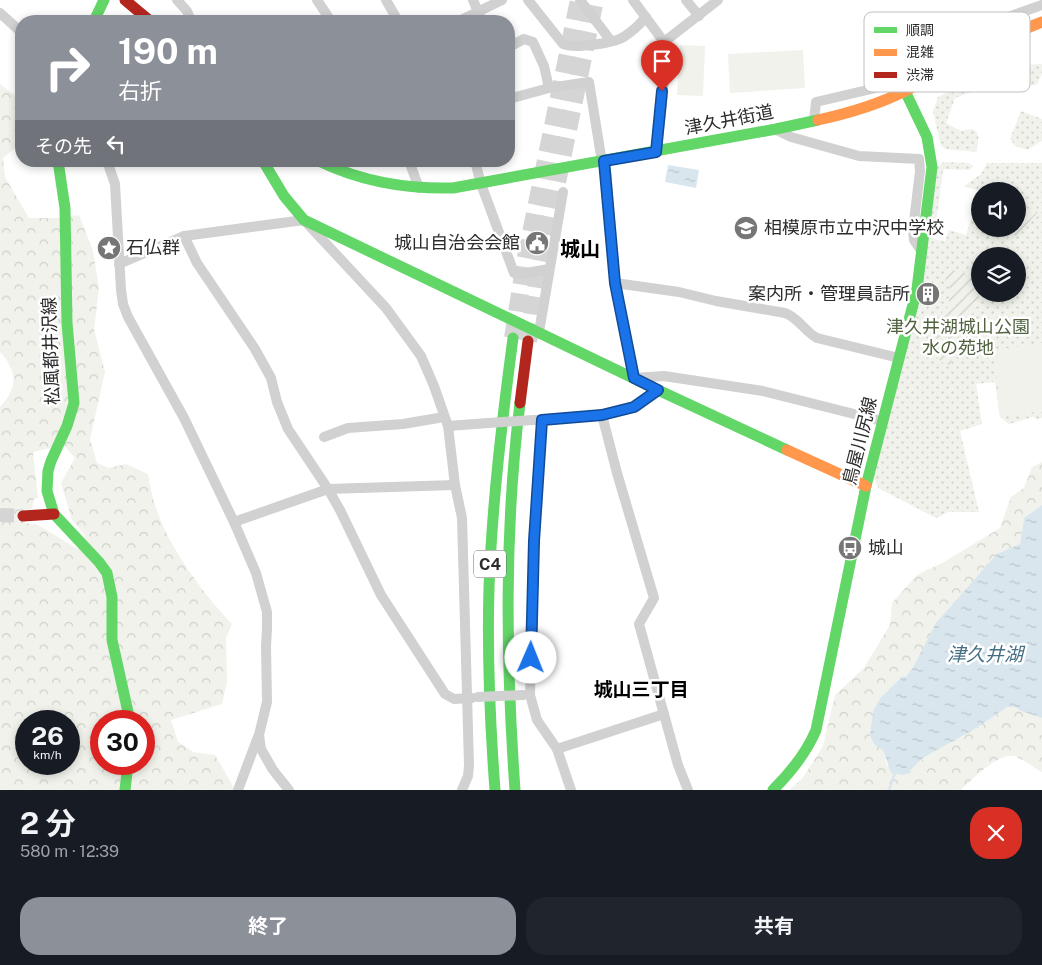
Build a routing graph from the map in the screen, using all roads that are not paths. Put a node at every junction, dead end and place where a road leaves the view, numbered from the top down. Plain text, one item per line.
1 (104, 0) edge
2 (125, 0) edge
3 (177, 0) edge
4 (317, 0) edge
5 (386, 0) edge
6 (472, 0) edge
7 (502, 0) edge
8 (528, 0) edge
9 (580, 0) edge
10 (633, 0) edge
11 (686, 0) edge
12 (718, 0) edge
13 (1042, 5) edge
14 (1018, 12) edge
15 (0, 13) edge
16 (97, 15) edge
17 (143, 15) edge
18 (188, 15) edge
19 (327, 15) edge
20 (395, 15) edge
21 (479, 15) edge
22 (483, 15) edge
23 (699, 16) junction
24 (646, 18) junction
25 (1042, 22) edge
26 (1030, 26) edge
27 (15, 27) edge
28 (611, 41) junction
29 (664, 42) junction
30 (515, 44) edge
31 (549, 88) junction
32 (864, 91) edge
33 (904, 92) edge
34 (906, 92) edge
35 (515, 97) edge
36 (814, 121) junction
37 (776, 129) junction
38 (656, 152) junction
39 (604, 161) junction
40 (59, 167) edge
41 (109, 167) edge
42 (267, 167) edge
43 (332, 167) edge
44 (411, 167) edge
45 (477, 167) edge
46 (481, 184) junction
47 (418, 188) junction
48 (558, 198) dead end
49 (304, 220) junction
50 (184, 236) junction
51 (922, 252) junction
52 (119, 264) junction
53 (549, 269) junction
54 (615, 283) junction
55 (539, 332) junction
56 (513, 338) tunnel mouth
57 (528, 341) tunnel mouth
58 (899, 358) junction
59 (634, 378) junction
60 (658, 390) junction
61 (602, 415) junction
62 (538, 420) junction
63 (882, 421) junction
64 (446, 422) junction
65 (324, 437) dead end
66 (455, 485) junction
67 (866, 486) junction
68 (328, 489) junction
69 (54, 514) junction
70 (23, 516) tunnel mouth
71 (234, 522) junction
72 (527, 695) junction
73 (466, 698) junction
74 (128, 710) edge
75 (664, 714) junction
76 (258, 735) junction
77 (557, 750) junction
78 (127, 775) edge
79 (125, 790) edge
80 (238, 790) edge
81 (289, 790) edge
82 (462, 790) edge
83 (495, 790) edge
84 (515, 790) edge
85 (571, 790) edge
86 (688, 790) edge
87 (773, 790) edge

1 - 16 main road
2 - 17 main road
3 - 18 street
4 - 19 street
5 - 20 street
6 - 21 street
7 - 22 street
8 - 28 street
9 - 28 street
10 - 24 street
11 - 23 street
12 - 23 street
13 - 14 street
15 - 27 street
23 - 29 street
24 - 28 street
24 - 29 street
25 - 26 main road, 津久井街道
29 - 38 street
30 - 31 street
31 - 35 street
31 - 39 street
32 - 36 street
33 - 36 main road, 津久井街道
34 - 51 main road, 鳥屋川尻線
36 - 37 main road, 津久井街道
37 - 38 main road, 津久井街道
37 - 51 street
38 - 39 main road, 津久井街道
39 - 46 main road, 津久井街道
39 - 54 street
40 - 69 main road, 松風都井沢線
41 - 52 street
42 - 49 main road
43 - 47 main road, 津久井街道
44 - 47 street
45 - 46 street
46 - 47 main road, 津久井街道
46 - 53 street
48 - 53 street
49 - 50 street
49 - 55 main road
49 - 64 street
50 - 52 street
50 - 68 street
51 - 58 main road, 鳥屋川尻線
52 - 71 street
53 - 55 street
54 - 58 street
54 - 59 street
55 - 59 main road
56 - 83 main road, C4
57 - 84 main road, C4
58 - 63 main road, 鳥屋川尻線
59 - 60 main road
59 - 63 street
60 - 61 street
60 - 67 main road
61 - 62 street
61 - 75 street
62 - 64 street, bridge
62 - 72 street
63 - 67 main road, 鳥屋川尻線
64 - 65 street
64 - 66 street
66 - 68 street
66 - 73 street
67 - 87 main road, 鳥屋川尻線
68 - 71 street
68 - 73 street
69 - 70 main road
69 - 74 main road, 松風都井沢線
71 - 76 street
72 - 73 street, bridge
72 - 77 street
73 - 82 street
75 - 77 street
75 - 86 street
76 - 80 street
76 - 81 street
77 - 85 street
78 - 79 main road

